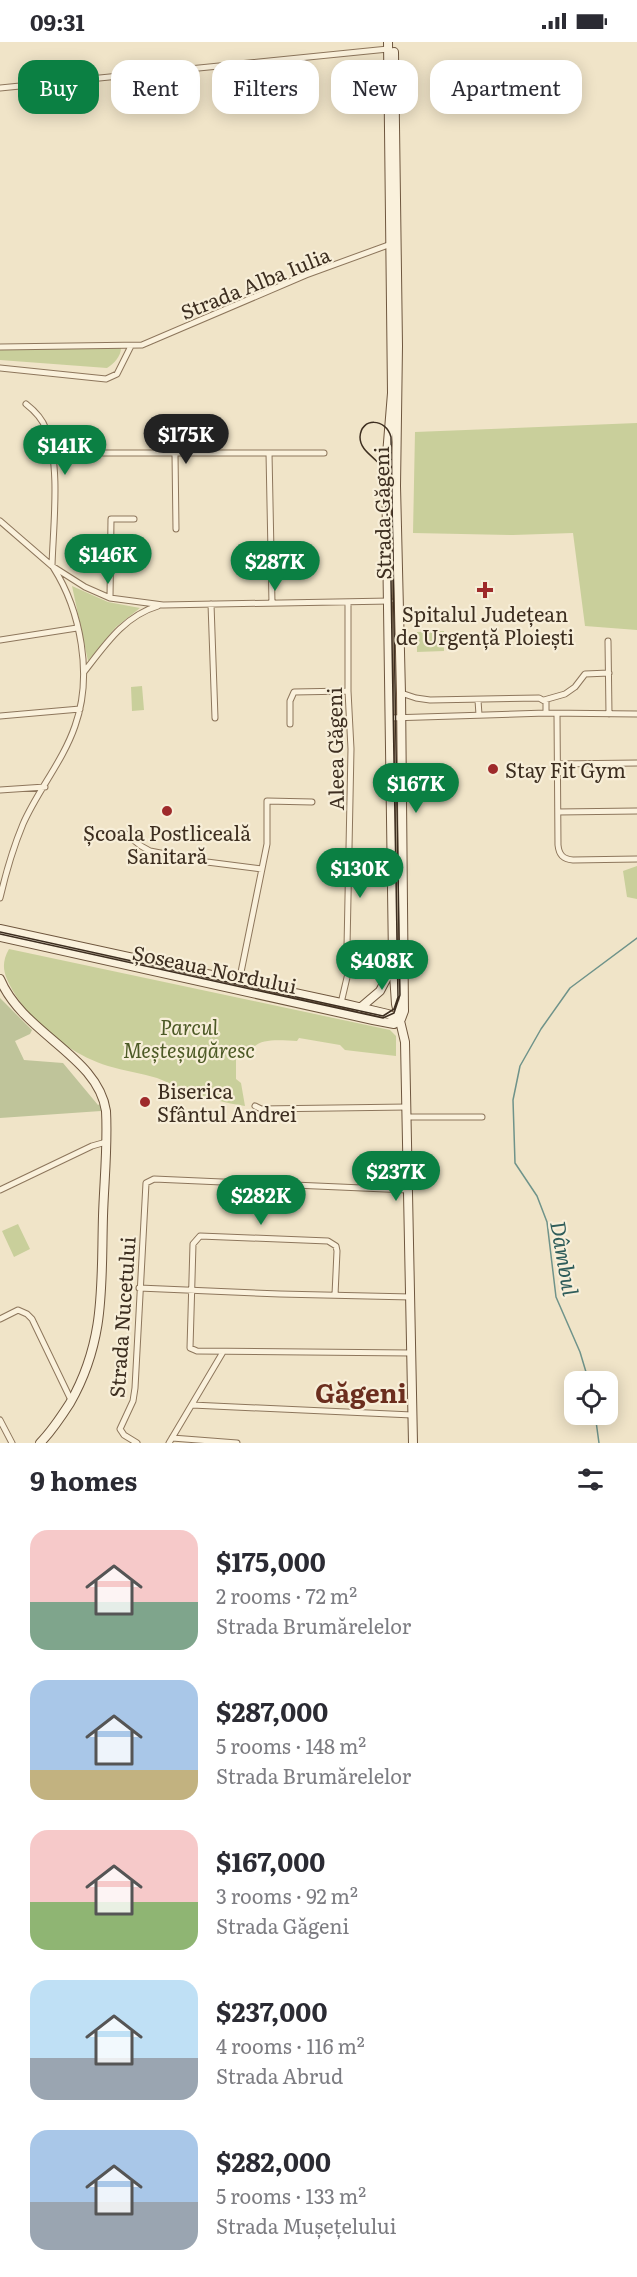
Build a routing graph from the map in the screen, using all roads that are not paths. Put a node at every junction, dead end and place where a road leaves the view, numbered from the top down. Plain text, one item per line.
1 (390, 44) edge
2 (0, 88) edge
3 (391, 244) junction
4 (131, 346) junction
5 (0, 347) edge
6 (0, 368) edge
7 (26, 404) dead end
8 (394, 414) junction
9 (103, 453) dead end
10 (269, 453) junction
11 (324, 453) dead end
12 (175, 454) junction
13 (134, 519) dead end
14 (0, 521) edge
15 (176, 529) dead end
16 (52, 566) junction
17 (110, 598) junction
18 (393, 601) junction
19 (348, 602) junction
20 (272, 603) junction
21 (211, 604) junction
22 (163, 605) junction
23 (77, 628) junction
24 (0, 640) edge
25 (608, 641) dead end
26 (84, 672) junction
27 (609, 673) junction
28 (348, 691) junction
29 (401, 693) junction
30 (478, 700) junction
31 (544, 700) junction
32 (80, 709) junction
33 (546, 713) junction
34 (557, 714) junction
35 (609, 714) junction
36 (637, 714) edge
37 (478, 715) junction
38 (0, 716) edge
39 (215, 718) dead end
40 (390, 718) junction
41 (402, 718) junction
42 (290, 724) dead end
43 (637, 763) edge
44 (557, 764) junction
45 (45, 787) junction
46 (0, 790) edge
47 (312, 802) dead end
48 (637, 811) edge
49 (558, 812) junction
50 (126, 834) dead end
51 (637, 859) edge
52 (262, 869) junction
53 (3, 877) edge
54 (0, 898) edge
55 (0, 929) edge
56 (0, 937) edge
57 (393, 958) junction
58 (0, 979) edge
59 (240, 980) junction
60 (238, 990) junction
61 (396, 994) junction
62 (341, 1003) junction
63 (360, 1008) junction
64 (375, 1011) junction
65 (400, 1020) junction
66 (255, 1106) dead end
67 (407, 1107) junction
68 (407, 1117) junction
69 (482, 1117) dead end
70 (106, 1142) junction
71 (0, 1190) edge
72 (409, 1190) junction
73 (139, 1287) junction
74 (191, 1290) junction
75 (335, 1295) junction
76 (411, 1297) junction
77 (0, 1319) edge
78 (223, 1352) junction
79 (411, 1353) junction
80 (71, 1400) junction
81 (192, 1405) junction
82 (412, 1415) junction
83 (0, 1420) edge
84 (171, 1440) edge
85 (12, 1443) edge
86 (40, 1443) edge
87 (137, 1443) edge
88 (237, 1443) edge
89 (413, 1443) edge

1 - 2 street
1 - 3 main road, Strada Găgeni
1 - 8 main road, Strada Găgeni
3 - 4 street, Strada Alba Iulia
3 - 8 main road, Strada Găgeni
4 - 5 street, Strada Alba Iulia
4 - 6 street
7 - 16 street
8 - 18 main road, Strada Găgeni
9 - 12 street
10 - 11 street
10 - 12 street
10 - 20 street
12 - 15 street
13 - 17 street
14 - 16 street
16 - 17 street
16 - 23 street
17 - 22 street
18 - 19 street
18 - 29 main road, Strada Găgeni
18 - 40 main road, Strada Găgeni
19 - 20 street
19 - 28 street, Aleea Găgeni
20 - 21 street
21 - 22 street
21 - 39 street
22 - 26 street
23 - 24 street
23 - 26 street
25 - 27 street
26 - 32 street
27 - 31 street
27 - 35 street
28 - 42 street
28 - 62 street, Aleea Găgeni
29 - 30 street
29 - 41 main road, Strada Găgeni
30 - 31 street
30 - 37 street
31 - 33 street
32 - 38 street
32 - 45 street
33 - 34 street
33 - 37 street
34 - 35 street
34 - 44 street
35 - 36 street
37 - 41 street
40 - 41 street
40 - 57 main road, Strada Găgeni
41 - 65 main road, Strada Găgeni
43 - 44 street
44 - 49 street
45 - 46 street
45 - 53 street
47 - 52 street
48 - 49 street
49 - 51 street
50 - 52 street
52 - 59 street
53 - 54 street
55 - 59 main road, Șoseaua Nordului
56 - 60 main road, Șoseaua Nordului
57 - 61 main road, Strada Găgeni
57 - 63 main road
58 - 70 main road
59 - 60 street
59 - 62 main road, Șoseaua Nordului
60 - 65 main road, Șoseaua Nordului
61 - 64 main road
61 - 65 main road, Strada Găgeni
62 - 63 main road, Șoseaua Nordului
63 - 64 main road, Șoseaua Nordului
64 - 65 main road, Șoseaua Nordului
65 - 67 main road, Strada Găgeni
66 - 67 street
67 - 68 main road, Strada Găgeni
68 - 69 street
68 - 72 main road, Strada Găgeni
70 - 71 street
70 - 80 main road
72 - 73 street, Strada Nucetului
72 - 76 main road, Strada Găgeni
73 - 74 street
73 - 87 street, Strada Nucetului
74 - 75 street
74 - 75 street
74 - 78 street
75 - 76 street
76 - 79 main road, Strada Găgeni
77 - 80 street
78 - 79 street
78 - 81 street
79 - 82 main road, Strada Găgeni
80 - 86 main road
81 - 82 street
81 - 84 street
82 - 89 main road, Strada Găgeni
83 - 85 street
84 - 88 street

